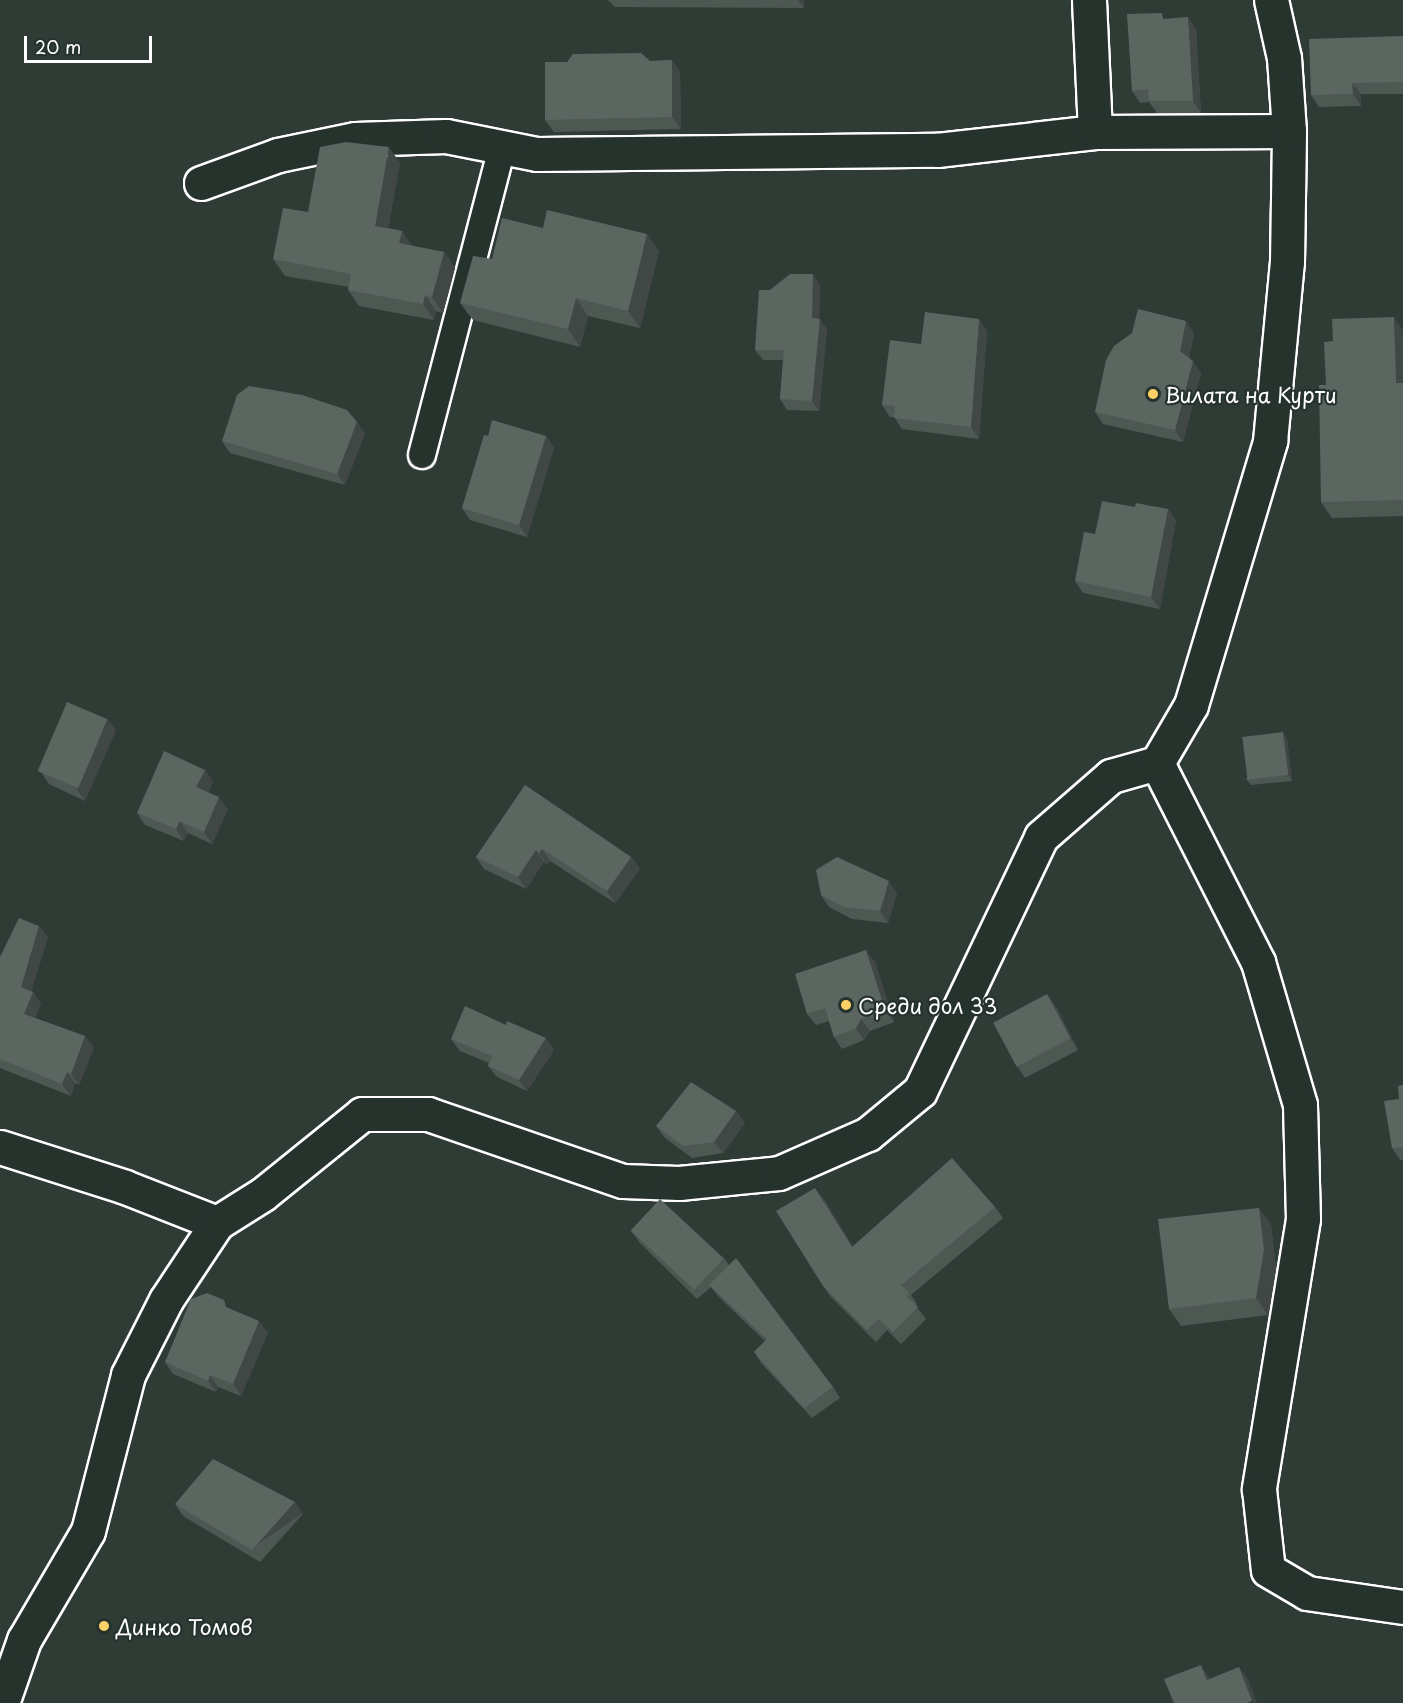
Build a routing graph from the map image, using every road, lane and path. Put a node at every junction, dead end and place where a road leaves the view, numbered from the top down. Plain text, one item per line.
1 (1089, 0) edge
2 (1270, 0) edge
3 (1289, 131) junction
4 (1095, 132) junction
5 (502, 147) junction
6 (201, 183) dead end
7 (422, 455) dead end
8 (1157, 763) junction
9 (0, 1147) edge
10 (217, 1223) junction
11 (1403, 1607) edge
12 (2, 1703) edge

1 - 4 street
2 - 3 street
3 - 4 street
3 - 8 street
4 - 5 street
5 - 6 street
5 - 7 lane
8 - 10 street
8 - 11 street
9 - 10 street
10 - 12 street

